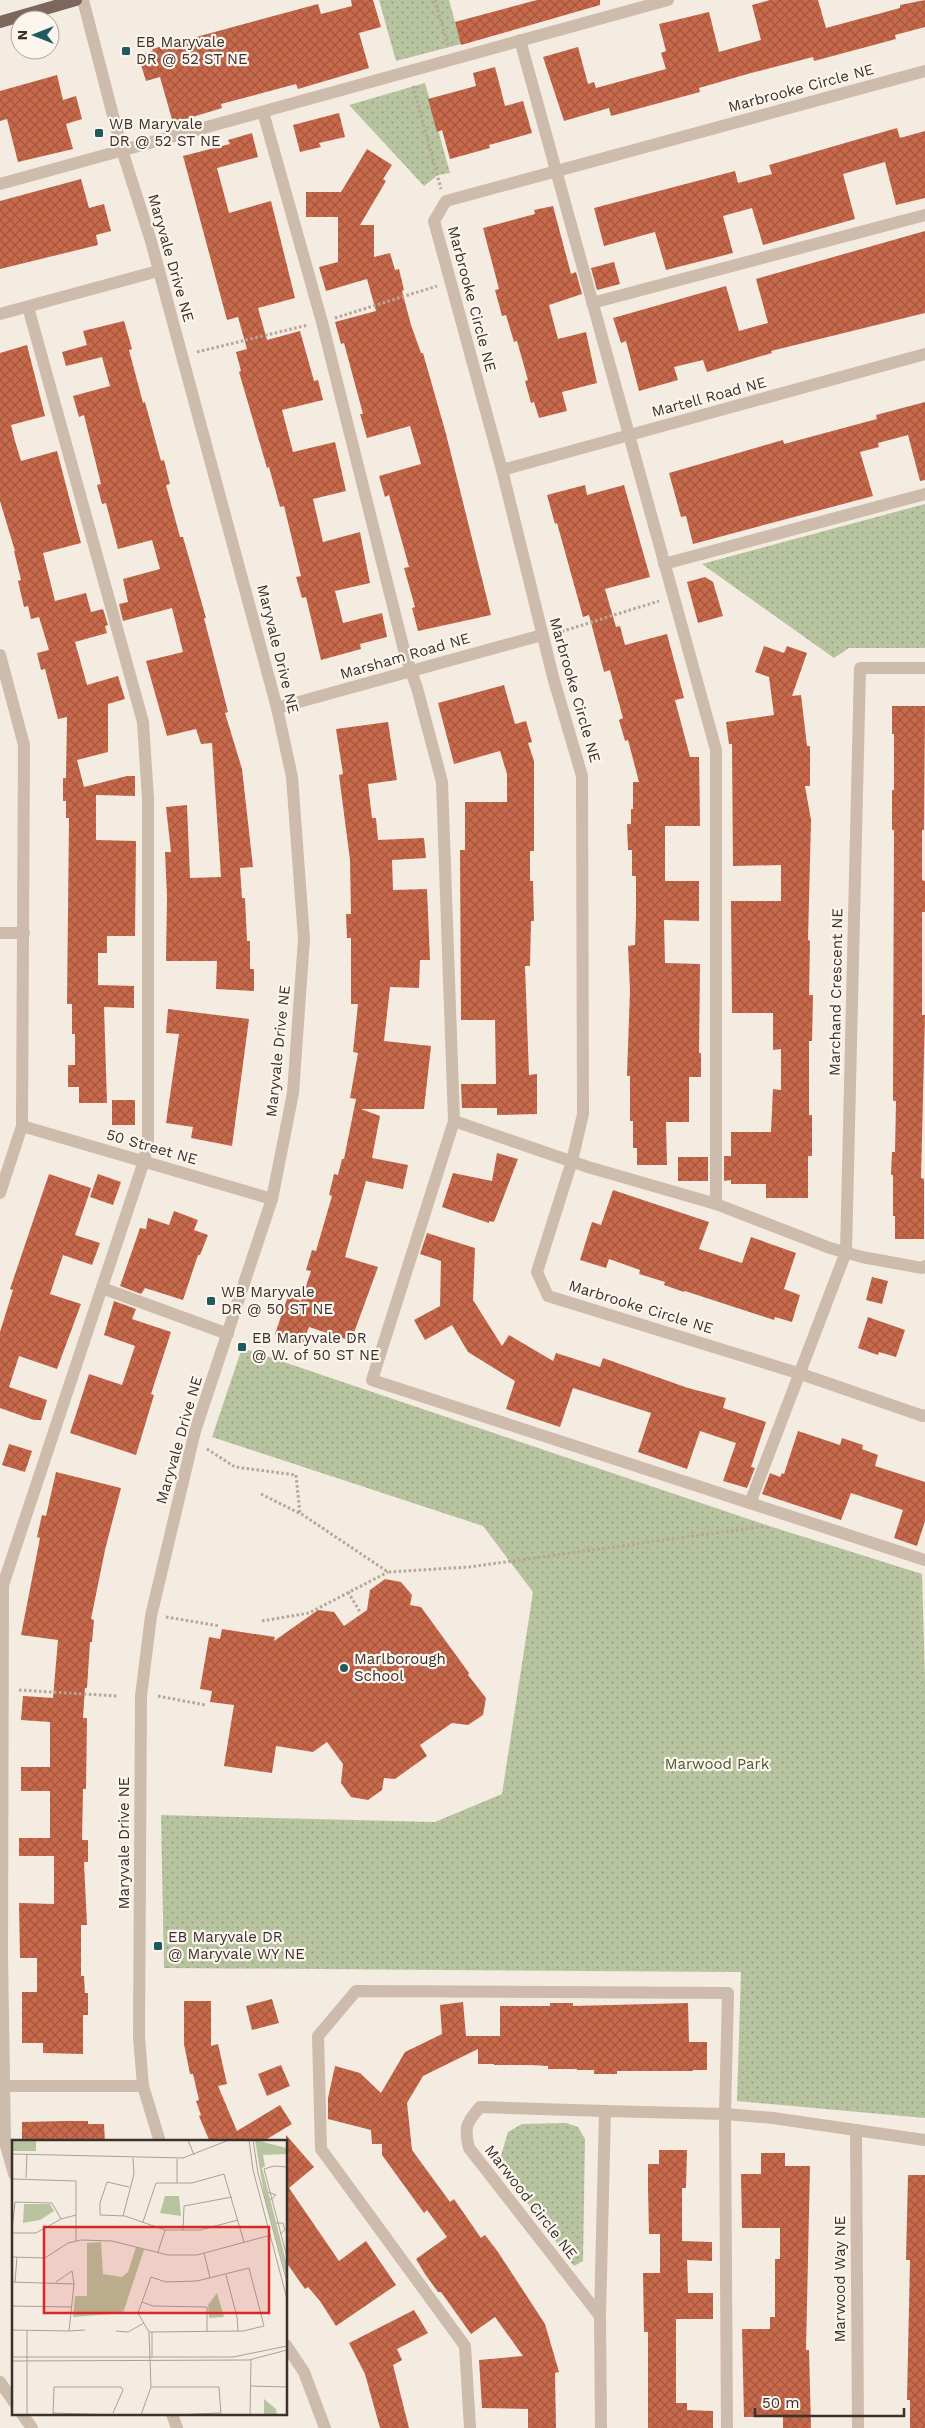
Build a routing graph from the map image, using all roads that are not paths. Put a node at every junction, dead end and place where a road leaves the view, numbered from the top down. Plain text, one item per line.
1 (76, 0) edge
2 (83, 0) edge
3 (668, 0) edge
4 (0, 22) edge
5 (520, 40) junction
6 (925, 71) edge
7 (263, 112) junction
8 (122, 150) junction
9 (556, 171) junction
10 (0, 184) edge
11 (925, 215) edge
12 (158, 271) junction
13 (592, 303) junction
14 (28, 307) junction
15 (0, 314) edge
16 (925, 354) edge
17 (630, 436) junction
18 (502, 470) junction
19 (925, 494) edge
20 (664, 564) junction
21 (542, 635) junction
22 (0, 655) edge
23 (925, 668) edge
24 (411, 672) junction
25 (277, 708) junction
26 (0, 933) edge
27 (24, 933) junction
28 (454, 1121) junction
29 (22, 1126) junction
30 (144, 1161) junction
31 (572, 1161) junction
32 (0, 1193) edge
33 (272, 1199) junction
34 (716, 1204) junction
35 (846, 1252) junction
36 (925, 1266) edge
37 (102, 1288) junction
38 (228, 1334) junction
39 (801, 1374) junction
40 (925, 1414) edge
41 (750, 1503) junction
42 (925, 1560) edge
43 (2, 1705) edge
44 (1, 1956) edge
45 (2, 2086) edge
46 (143, 2086) junction
47 (605, 2111) junction
48 (725, 2114) junction
49 (856, 2130) junction
50 (159, 2140) edge
51 (925, 2140) edge
52 (12, 2167) edge
53 (600, 2316) junction
54 (288, 2348) edge
55 (0, 2382) edge
56 (12, 2399) edge
57 (23, 2416) edge
58 (173, 2416) edge
59 (32, 2428) edge
60 (177, 2428) edge
61 (325, 2428) edge
62 (470, 2428) edge
63 (601, 2428) edge
64 (727, 2428) edge
65 (858, 2428) edge

1 - 4 main road
2 - 8 street, Maryvale Drive NE
3 - 5 street
5 - 7 street
5 - 9 street
6 - 9 street, Marbrooke Circle NE
7 - 8 street
7 - 24 street
8 - 10 street
8 - 12 street, Maryvale Drive NE
9 - 13 street
9 - 18 street, Marbrooke Circle NE
11 - 13 street
12 - 14 street
12 - 25 street, Maryvale Drive NE
13 - 17 street
14 - 15 street
14 - 30 street
16 - 17 street, Martell Road NE
17 - 18 street, Martell Road NE
17 - 20 street
18 - 21 street, Marbrooke Circle NE
19 - 20 street
20 - 34 street
21 - 24 street, Marsham Road NE
21 - 31 street, Marbrooke Circle NE
22 - 27 street
23 - 35 street, Marchand Crescent NE
24 - 25 street, Marsham Road NE
24 - 28 street
25 - 33 street, Maryvale Drive NE
26 - 27 street
27 - 29 street
28 - 31 street
28 - 41 street
29 - 30 street, 50 Street NE
29 - 32 street
30 - 33 street, 50 Street NE
30 - 37 street
31 - 34 street
31 - 39 street, Marbrooke Circle NE
33 - 38 street, Maryvale Drive NE
34 - 35 street
35 - 36 street
35 - 39 street, Marchand Crescent NE
37 - 38 street
37 - 43 street
38 - 46 street, Maryvale Drive NE
39 - 40 street, Marbrooke Circle NE
39 - 41 street, Marchand Crescent NE
41 - 42 street
43 - 44 street
44 - 45 street
45 - 46 street
45 - 52 street
46 - 50 street, Maryvale Drive NE
47 - 48 street, Marwood Circle NE
47 - 53 street, Marwood Circle NE
47 - 53 street, Marwood Circle NE
48 - 49 street, Marwood Circle NE
48 - 62 street
48 - 64 street
49 - 51 street, Marwood Circle NE
49 - 65 street, Marwood Way NE
53 - 63 street, Marwood Circle NE
54 - 61 street
55 - 56 street
57 - 59 street
58 - 60 street

